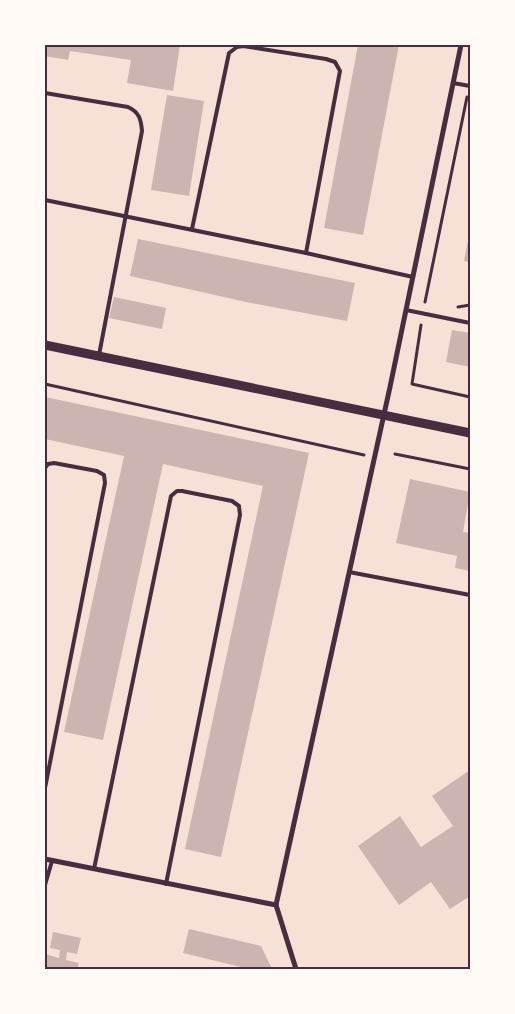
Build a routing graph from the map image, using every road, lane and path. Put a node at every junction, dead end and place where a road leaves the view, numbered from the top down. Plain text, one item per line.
1 (461, 45) edge
2 (453, 83) junction
3 (469, 86) edge
4 (45, 93) edge
5 (45, 200) edge
6 (126, 216) junction
7 (192, 229) junction
8 (306, 253) junction
9 (413, 276) junction
10 (406, 310) junction
11 (423, 314) junction
12 (470, 323) edge
13 (45, 344) edge
14 (99, 355) junction
15 (45, 384) edge
16 (470, 396) edge
17 (384, 416) junction
18 (470, 433) edge
19 (395, 454) dead end
20 (374, 458) junction
21 (45, 468) edge
22 (470, 469) edge
23 (349, 572) junction
24 (470, 595) edge
25 (45, 788) edge
26 (45, 860) edge
27 (52, 861) junction
28 (94, 869) junction
29 (166, 884) junction
30 (45, 885) edge
31 (276, 905) junction
32 (296, 969) edge

1 - 2 street
2 - 3 lane
2 - 9 street
3 - 11 path
4 - 6 lane
5 - 6 lane
6 - 7 lane
6 - 14 lane
7 - 8 lane
7 - 8 lane
8 - 9 lane
9 - 10 street
10 - 11 lane
10 - 17 street
11 - 12 lane
11 - 16 path
13 - 14 street
14 - 17 street
15 - 20 path
17 - 18 street
17 - 20 street
19 - 22 path
20 - 23 street
21 - 25 lane
23 - 24 lane
23 - 31 street
26 - 27 street
27 - 28 street
27 - 30 lane
28 - 29 street
28 - 29 lane
29 - 31 street
31 - 32 street

